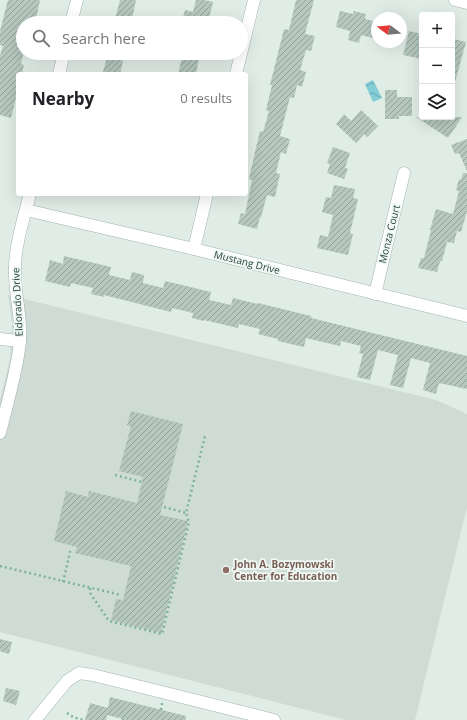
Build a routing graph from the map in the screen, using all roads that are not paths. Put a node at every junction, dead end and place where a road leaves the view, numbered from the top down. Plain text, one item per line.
1 (77, 0) edge
2 (254, 0) edge
3 (455, 0) edge
4 (467, 3) edge
5 (73, 16) edge
6 (248, 25) edge
7 (62, 60) edge
8 (239, 60) edge
9 (59, 72) edge
10 (236, 72) edge
11 (404, 173) dead end
12 (30, 196) edge
13 (207, 196) edge
14 (26, 210) junction
15 (194, 249) junction
16 (375, 294) junction
17 (467, 316) edge
18 (0, 339) edge
19 (20, 341) junction
20 (0, 433) edge
21 (36, 720) edge
22 (274, 720) edge

1 - 5 street
2 - 6 street
3 - 4 street
7 - 9 street
8 - 10 street
11 - 16 street, Monza Court
12 - 14 street, Eldorado Drive
13 - 15 street
14 - 15 street, Mustang Drive
14 - 19 street, Eldorado Drive
15 - 16 street, Mustang Drive
16 - 17 street, Mustang Drive
18 - 19 street
19 - 20 street, Eldorado Drive
21 - 22 street

